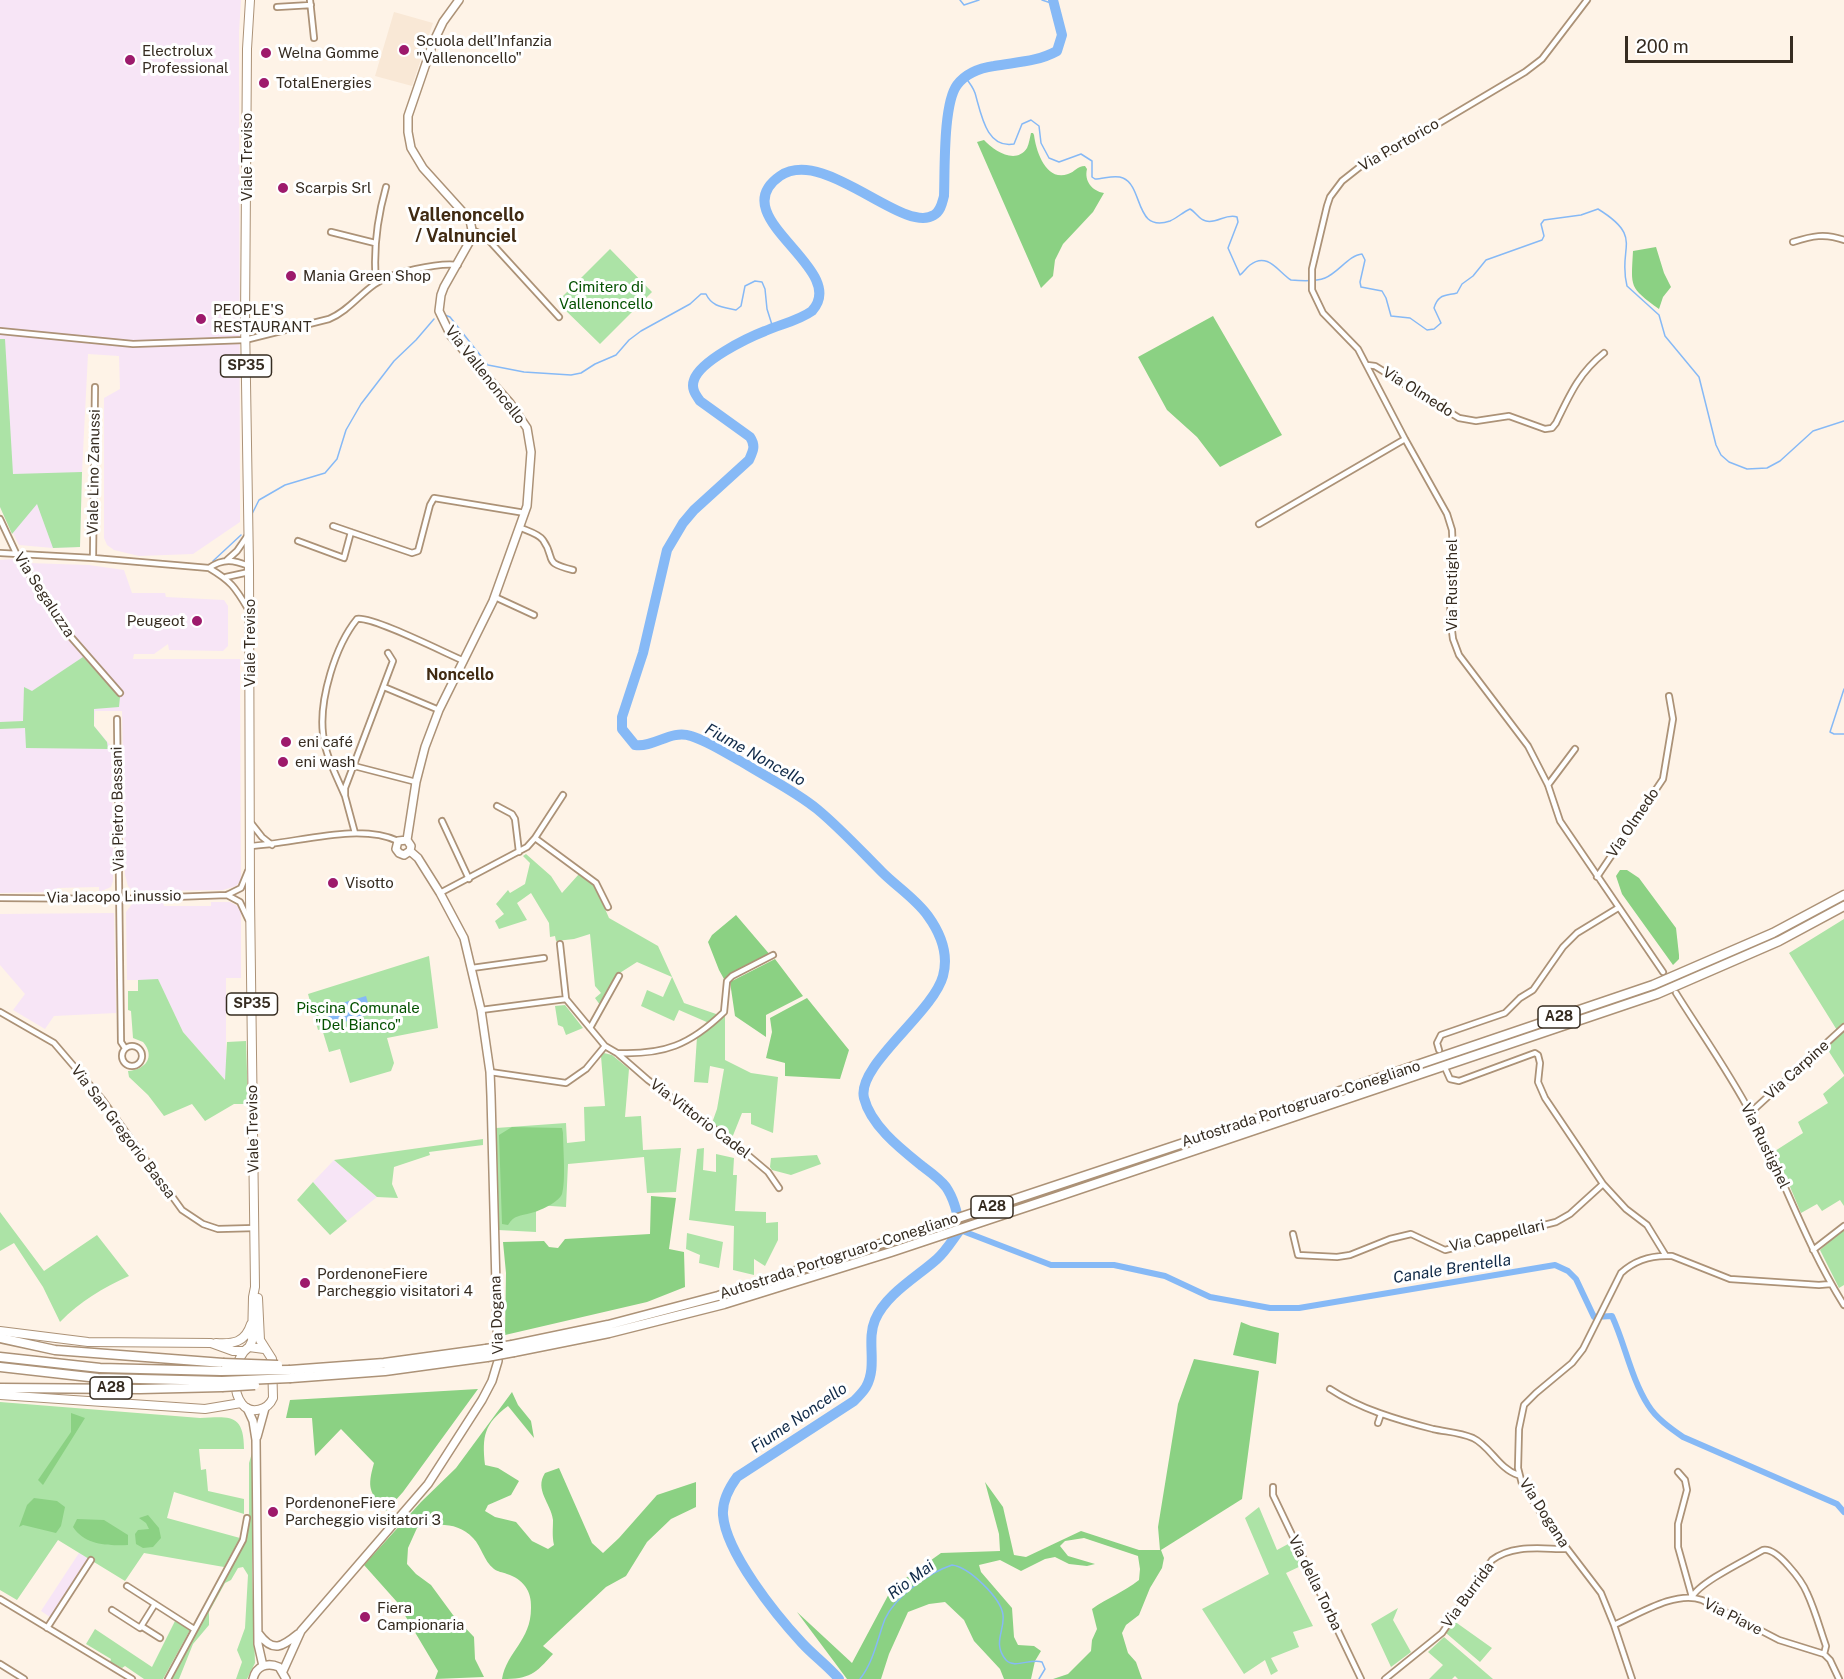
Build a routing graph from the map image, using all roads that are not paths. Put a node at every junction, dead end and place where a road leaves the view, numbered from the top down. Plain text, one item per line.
1 (250, 0) edge
2 (459, 0) edge
3 (1587, 0) edge
4 (310, 2) edge
5 (277, 7) dead end
6 (314, 38) dead end
7 (386, 186) dead end
8 (472, 230) junction
9 (331, 232) dead end
10 (1844, 240) edge
11 (1792, 242) dead end
12 (375, 243) junction
13 (458, 264) junction
14 (376, 283) junction
15 (559, 317) dead end
16 (0, 331) edge
17 (245, 340) junction
18 (1604, 352) dead end
19 (1367, 365) junction
20 (95, 387) dead end
21 (1404, 439) junction
22 (525, 513) junction
23 (0, 519) edge
24 (1259, 524) dead end
25 (333, 526) dead end
26 (521, 528) junction
27 (351, 532) junction
28 (249, 534) junction
29 (298, 541) dead end
30 (0, 553) edge
31 (16, 553) junction
32 (93, 558) junction
33 (227, 560) junction
34 (209, 568) junction
35 (249, 569) junction
36 (573, 570) dead end
37 (226, 578) junction
38 (495, 597) junction
39 (250, 612) junction
40 (534, 615) dead end
41 (388, 653) dead end
42 (464, 661) junction
43 (384, 687) junction
44 (120, 693) dead end
45 (1669, 696) dead end
46 (439, 710) junction
47 (117, 719) dead end
48 (1575, 748) dead end
49 (354, 766) junction
50 (416, 782) junction
51 (1548, 785) junction
52 (563, 795) dead end
53 (345, 796) junction
54 (497, 806) dead end
55 (442, 820) dead end
56 (250, 822) junction
57 (355, 833) junction
58 (535, 838) junction
59 (407, 840) junction
60 (398, 842) junction
61 (272, 845) junction
62 (250, 846) junction
63 (410, 851) junction
64 (519, 852) junction
65 (250, 864) junction
66 (1597, 877) junction
67 (469, 879) junction
68 (238, 891) junction
69 (440, 893) junction
70 (227, 895) junction
71 (250, 895) junction
72 (1844, 895) edge
73 (0, 898) edge
74 (236, 898) junction
75 (119, 899) junction
76 (1844, 906) edge
77 (608, 907) dead end
78 (1618, 908) junction
79 (251, 927) junction
80 (560, 944) dead end
81 (773, 955) dead end
82 (544, 958) dead end
83 (472, 968) junction
84 (1663, 972) dead end
85 (619, 976) dead end
86 (1676, 993) dead end
87 (566, 999) junction
88 (480, 1010) junction
89 (0, 1012) edge
90 (590, 1028) junction
91 (1844, 1028) edge
92 (605, 1046) junction
93 (124, 1048) junction
94 (1439, 1050) dead end
95 (617, 1053) junction
96 (1446, 1070) dead end
97 (490, 1072) junction
98 (1750, 1113) junction
99 (1266, 1120) junction
100 (1604, 1184) junction
101 (779, 1188) dead end
102 (1844, 1226) edge
103 (255, 1228) junction
104 (1293, 1234) dead end
105 (1813, 1250) junction
106 (1666, 1256) junction
107 (1831, 1284) junction
108 (255, 1287) junction
109 (1844, 1305) edge
110 (253, 1320) junction
111 (0, 1331) edge
112 (0, 1338) edge
113 (211, 1343) junction
114 (264, 1348) junction
115 (513, 1348) junction
116 (246, 1349) junction
117 (487, 1353) junction
118 (0, 1357) edge
119 (0, 1367) edge
120 (291, 1374) junction
121 (222, 1376) junction
122 (0, 1388) edge
123 (1330, 1389) dead end
124 (0, 1395) edge
125 (244, 1405) junction
126 (265, 1408) junction
127 (1381, 1414) junction
128 (1378, 1423) dead end
129 (256, 1440) junction
130 (1678, 1472) dead end
131 (1518, 1475) junction
132 (1273, 1487) dead end
133 (247, 1518) dead end
134 (1566, 1549) junction
135 (91, 1560) dead end
136 (127, 1586) dead end
137 (1692, 1597) junction
138 (0, 1599) edge
139 (155, 1604) junction
140 (112, 1610) dead end
141 (1614, 1625) junction
142 (141, 1626) junction
143 (47, 1628) junction
144 (194, 1629) junction
145 (300, 1632) junction
146 (258, 1633) junction
147 (160, 1638) dead end
148 (1824, 1654) junction
149 (0, 1664) edge
150 (262, 1666) junction
151 (283, 1671) junction
152 (1392, 1677) edge
153 (24, 1679) edge
154 (132, 1679) edge
155 (168, 1679) edge
156 (253, 1679) edge
157 (286, 1679) edge
158 (1361, 1679) edge
159 (1385, 1679) edge
160 (1632, 1679) edge
161 (1839, 1679) edge

1 - 17 main road, Viale Treviso / SP35
2 - 8 street
3 - 19 street, Via Portorico
4 - 5 street
4 - 6 street
7 - 12 street
8 - 13 street, Via Vallenoncello
8 - 15 street
9 - 12 street
10 - 11 street
12 - 14 street
13 - 14 street
13 - 22 street, Via Vallenoncello
14 - 17 street
16 - 17 street
17 - 28 main road, Viale Treviso / SP35
18 - 19 street, Via Olmedo
19 - 21 street, Via Rustighel
20 - 32 street, Viale Lino Zanussi
21 - 24 street
21 - 51 street, Via Rustighel
22 - 26 street, Via Vallenoncello
22 - 27 street
23 - 31 street, Via Segaluzza
25 - 27 street
26 - 36 street
26 - 38 street, Via Vallenoncello
27 - 29 street
28 - 33 street
28 - 35 main road, Viale Treviso / SP35
30 - 31 street
31 - 32 street
31 - 44 street, Via Segaluzza
32 - 34 street
33 - 34 street
33 - 35 street
34 - 37 street
35 - 37 street
35 - 39 main road, Viale Treviso / SP35
37 - 39 street
38 - 40 street
38 - 42 street, Via Vallenoncello
39 - 56 main road, Viale Treviso / SP35
41 - 43 street
42 - 46 street, Via Vallenoncello
42 - 53 street
43 - 46 street
43 - 49 street
45 - 66 street, Via Olmedo
46 - 50 street, Via Vallenoncello
47 - 75 street, Via Pietro Bassani
48 - 51 street
49 - 50 street
49 - 53 street
50 - 59 street, Via Vallenoncello
51 - 66 street, Via Rustighel
52 - 58 street
53 - 57 street
54 - 64 street
55 - 67 street
56 - 61 street
56 - 62 main road, Viale Treviso / SP35
57 - 60 street
57 - 61 street
58 - 64 street
58 - 77 street
59 - 60 street
59 - 63 street, Via Dogana
60 - 63 street, Via Dogana
61 - 62 street
62 - 65 main road, Viale Treviso / SP35
63 - 69 street, Via Dogana
64 - 67 street
65 - 68 street
65 - 71 main road, Viale Treviso / SP35
66 - 78 street, Via Rustighel
67 - 69 street
68 - 70 street
68 - 71 street
69 - 83 street, Via Dogana
70 - 74 street
70 - 75 street, Via Jacopo Linussio
71 - 74 street
71 - 79 main road, Viale Treviso / SP35
72 - 99 highway, Autostrada Portogruaro-Conegliano / A28
73 - 75 street, Via Jacopo Linussio
74 - 79 street
75 - 93 street, Via Pietro Bassani
76 - 99 highway, Autostrada Portogruaro-Conegliano / A28
78 - 84 street, Via Rustighel
78 - 94 street
79 - 103 main road, Viale Treviso / SP35
80 - 87 street
81 - 95 street
82 - 83 street
83 - 88 street, Via Dogana
85 - 90 street
86 - 98 street, Via Rustighel
87 - 88 street
87 - 90 street, Via Vittorio Cadel
88 - 97 street, Via Dogana
89 - 103 street, Via San Gregorio Bassa
90 - 92 street, Via Vittorio Cadel
91 - 98 street, Via Carpine
92 - 95 street, Via Vittorio Cadel
92 - 97 street
93 - 93 street
95 - 101 street, Via Vittorio Cadel
96 - 100 street
97 - 145 street, Via Dogana
98 - 105 street, Via Rustighel
99 - 115 highway, Autostrada Portogruaro-Conegliano / A28
99 - 115 highway, Autostrada Portogruaro-Conegliano / A28
100 - 104 street, Via Cappellari
100 - 106 street
102 - 105 street
103 - 108 main road, Viale Treviso / SP35
105 - 107 street, Via Rustighel
106 - 107 street
106 - 131 street, Via Dogana
107 - 109 street, Via Rustighel
108 - 110 main road, Viale Treviso / SP35
108 - 114 main road, Viale Treviso / SP35
110 - 113 main road
110 - 116 main road, Viale Treviso / SP35
111 - 113 main road
112 - 121 highway
113 - 116 main road
114 - 116 main road
114 - 126 main road, Viale Treviso / SP35
115 - 117 highway, Autostrada Portogruaro-Conegliano / A28, bridge
116 - 125 main road, Viale Treviso / SP35
117 - 120 highway, Autostrada Portogruaro-Conegliano / A28
117 - 120 highway, Autostrada Portogruaro-Conegliano / A28
118 - 121 highway, Autostrada Portogruaro-Conegliano / A28
119 - 121 highway, Autostrada Portogruaro-Conegliano / A28
120 - 121 highway, A28, bridge
120 - 121 highway, Autostrada Portogruaro-Conegliano / A28, bridge
121 - 122 highway, A28
123 - 127 street
124 - 125 main road
125 - 126 main road
125 - 129 street, Viale Treviso
126 - 129 street, Viale Treviso
127 - 128 street
127 - 131 street
129 - 146 street, Viale Treviso
130 - 137 street
131 - 134 street, Via Dogana
132 - 158 street, Via della Torba
133 - 144 street
134 - 141 street, Via Dogana
134 - 152 street, Via Burrida
135 - 143 street
136 - 139 street
137 - 141 street, Via Piave
137 - 148 street, Via Piave
137 - 148 street
138 - 143 street
139 - 142 street
139 - 144 street
140 - 142 street
141 - 160 street, Via Dogana
142 - 147 street
143 - 154 street
144 - 155 street
145 - 146 street, Via Dogana
145 - 151 street, Via Dogana
146 - 150 street, Viale Treviso
148 - 161 street
149 - 153 street
150 - 151 street
150 - 156 street
151 - 157 street
152 - 159 street, Via Burrida

